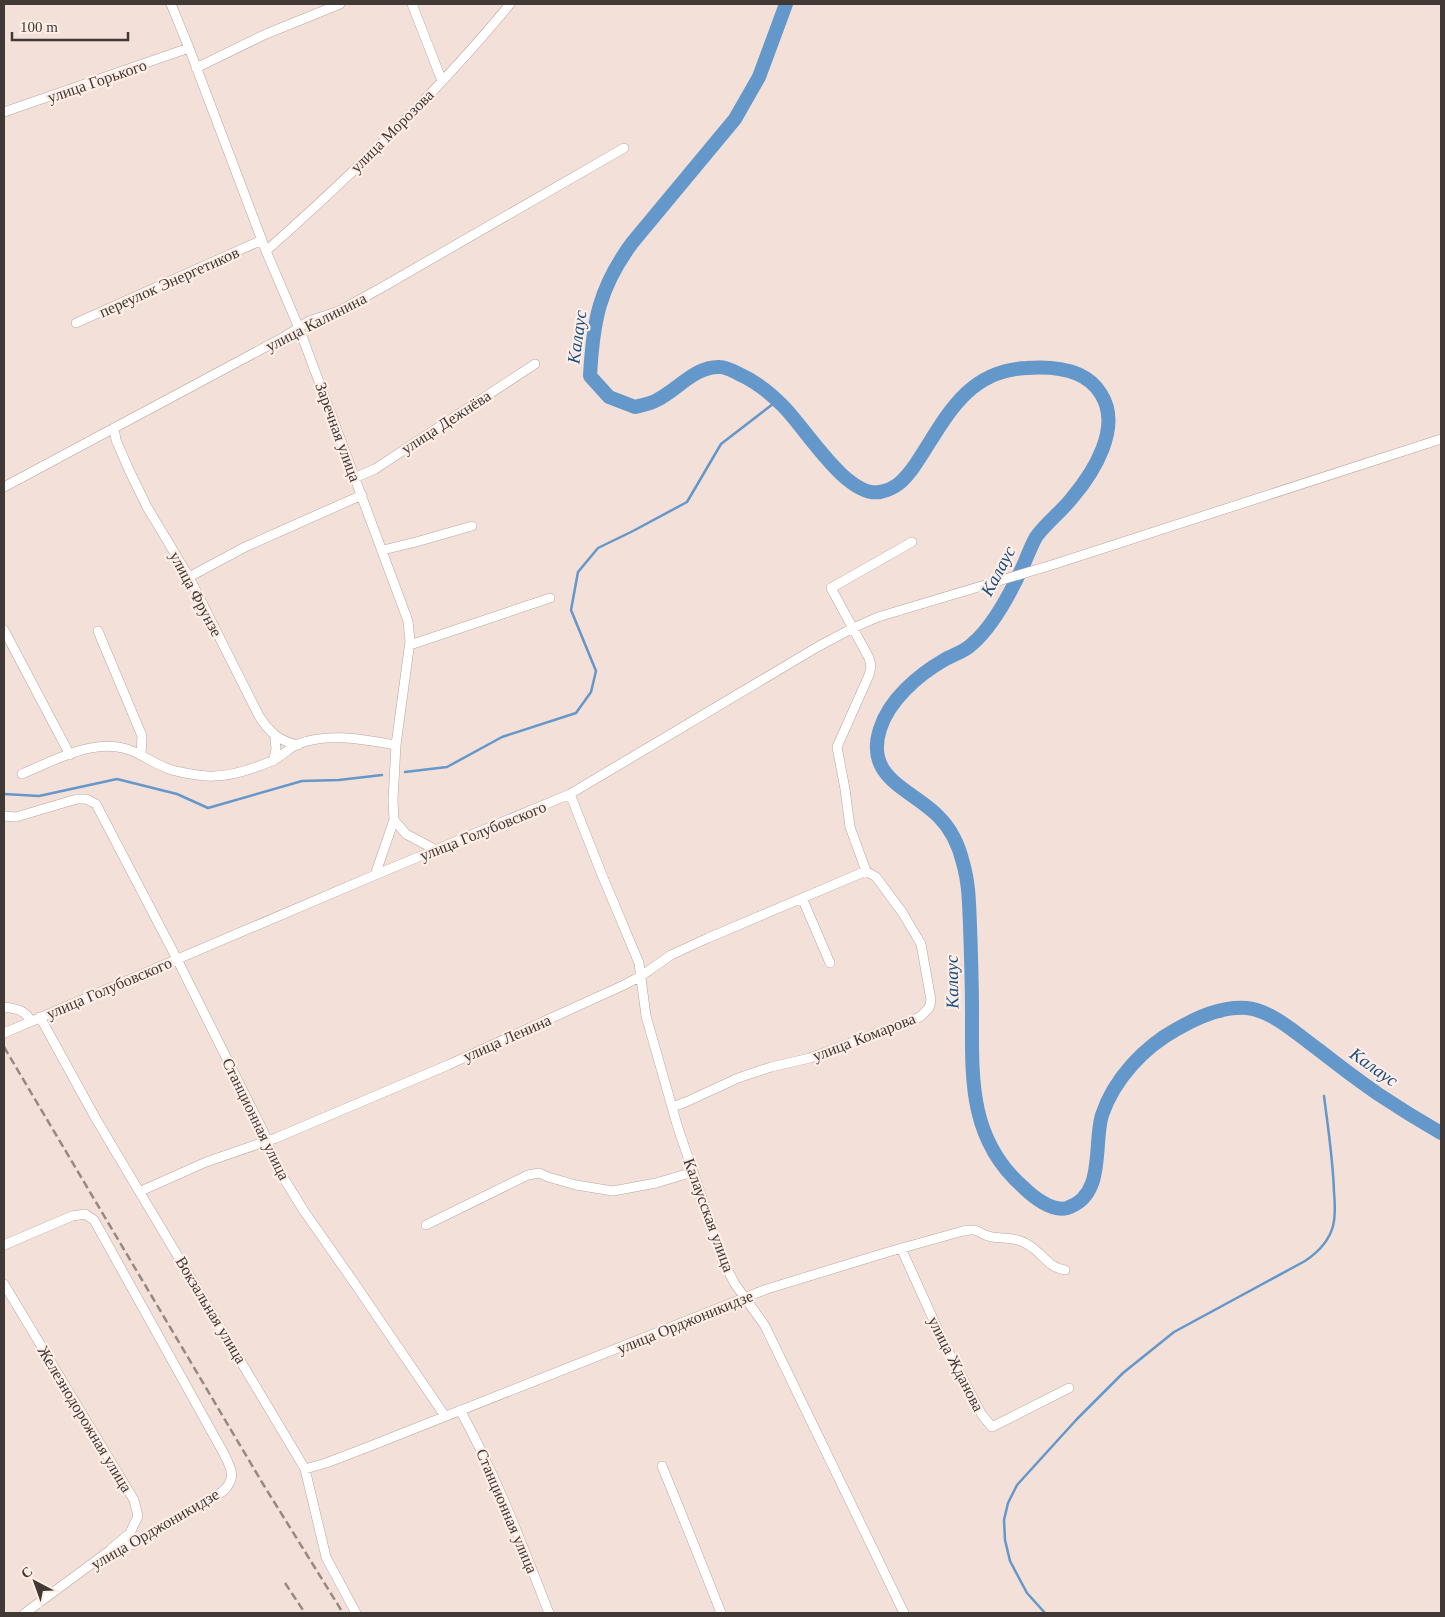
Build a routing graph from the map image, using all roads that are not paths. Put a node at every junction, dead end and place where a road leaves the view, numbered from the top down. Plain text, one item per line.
1 (171, 4) edge
2 (340, 4) edge
3 (412, 4) edge
4 (510, 4) edge
5 (189, 48) junction
6 (196, 68) junction
7 (442, 81) junction
8 (4, 112) edge
9 (624, 148) dead end
10 (262, 240) junction
11 (266, 251) junction
12 (76, 324) dead end
13 (300, 328) junction
14 (536, 364) dead end
15 (114, 428) junction
16 (1441, 439) edge
17 (354, 478) junction
18 (4, 487) edge
19 (362, 495) junction
20 (472, 526) dead end
21 (912, 542) dead end
22 (383, 550) junction
23 (189, 577) junction
24 (550, 598) dead end
25 (853, 628) junction
26 (4, 630) edge
27 (98, 631) dead end
28 (410, 645) junction
29 (275, 736) junction
30 (298, 744) junction
31 (396, 744) junction
32 (70, 754) junction
33 (141, 755) junction
34 (273, 760) junction
35 (22, 774) dead end
36 (570, 794) junction
37 (4, 816) edge
38 (394, 820) junction
39 (436, 850) junction
40 (866, 871) junction
41 (375, 875) junction
42 (802, 898) junction
43 (177, 959) junction
44 (830, 963) dead end
45 (641, 976) junction
46 (4, 1007) edge
47 (36, 1019) junction
48 (4, 1033) edge
49 (672, 1107) junction
50 (268, 1140) junction
51 (693, 1172) junction
52 (141, 1191) junction
53 (426, 1225) dead end
54 (4, 1244) edge
55 (901, 1248) junction
56 (1065, 1270) dead end
57 (4, 1284) edge
58 (745, 1298) junction
59 (1069, 1388) dead end
60 (460, 1410) junction
61 (445, 1416) junction
62 (662, 1466) dead end
63 (305, 1469) junction
64 (109, 1551) junction
65 (25, 1613) edge
66 (356, 1613) edge
67 (549, 1613) edge
68 (721, 1613) edge
69 (904, 1613) edge

1 - 5 street, Заречная улица
2 - 6 street
3 - 7 street
4 - 7 street, улица Морозова
5 - 6 street, Заречная улица
5 - 8 street, улица Горького
6 - 10 street, Заречная улица
7 - 11 street, улица Морозова
9 - 13 street, улица Калинина
10 - 11 street, Заречная улица
10 - 12 street, переулок Энергетиков
11 - 13 street, Заречная улица
13 - 15 street, улица Калинина
13 - 17 street, Заречная улица
14 - 17 street, улица Дежнёва
15 - 18 street, улица Калинина
15 - 23 street, улица Фрунзе
16 - 25 street, улица Голубовского
17 - 19 street, Заречная улица
19 - 22 street, Заречная улица
19 - 23 street
20 - 22 street
21 - 25 street, улица Комарова
22 - 28 street, Заречная улица
23 - 29 street, улица Фрунзе
24 - 28 street
25 - 36 street, улица Голубовского
25 - 40 street, улица Комарова
26 - 32 street
27 - 33 street
28 - 31 street, Заречная улица
29 - 30 street
29 - 34 street
30 - 31 street
30 - 34 street
31 - 38 street, Заречная улица
32 - 33 street
32 - 35 street
33 - 34 street
36 - 39 street, улица Голубовского
36 - 45 street, Калаусская улица
37 - 43 street, Станционная улица
38 - 39 street
38 - 41 street, Заречная улица
39 - 41 street, улица Голубовского
40 - 42 street, улица Ленина
40 - 49 street, улица Комарова
41 - 43 street, улица Голубовского
42 - 44 street
42 - 45 street, улица Ленина
43 - 47 street, улица Голубовского
43 - 50 street, Станционная улица
45 - 49 street, Калаусская улица
45 - 50 street, улица Ленина
46 - 47 street, Вокзальная улица
47 - 48 street, улица Голубовского
47 - 52 street, Вокзальная улица
49 - 51 street, Калаусская улица
50 - 52 street, улица Ленина
50 - 61 street, Станционная улица
51 - 53 street
51 - 58 street, Калаусская улица
52 - 63 street, Вокзальная улица
54 - 64 street, улица Орджоникидзе
55 - 56 street, улица Орджоникидзе
55 - 58 street, улица Орджоникидзе
55 - 59 street, улица Жданова
57 - 64 street, Железнодорожная улица
58 - 60 street, улица Орджоникидзе
58 - 69 street, Калаусская улица
60 - 61 street, улица Орджоникидзе
60 - 67 street, Станционная улица
61 - 63 street, улица Орджоникидзе
62 - 68 street
63 - 66 street, Вокзальная улица
64 - 65 street, улица Орджоникидзе

